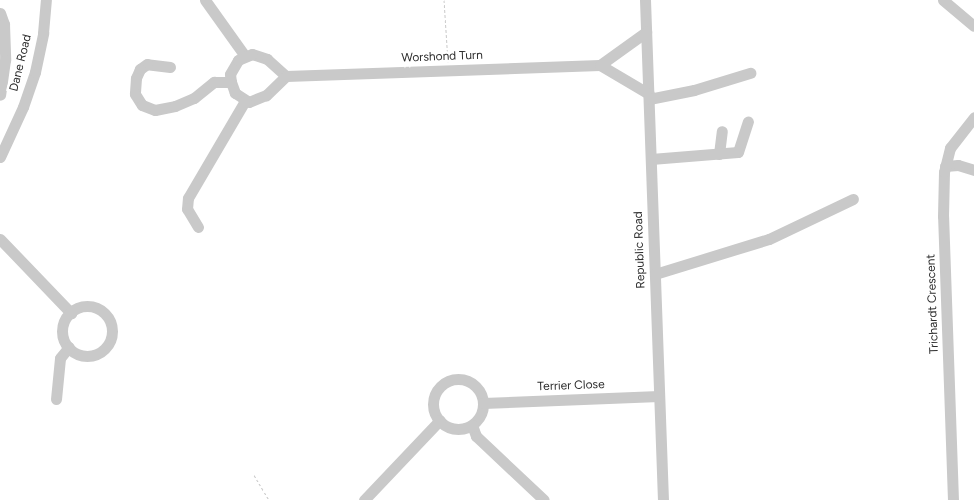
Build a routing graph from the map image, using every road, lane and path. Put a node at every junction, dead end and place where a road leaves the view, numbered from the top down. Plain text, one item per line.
1 (46, 0) edge
2 (204, 0) edge
3 (444, 0) edge
4 (645, 0) edge
5 (943, 0) edge
6 (0, 13) edge
7 (974, 26) edge
8 (646, 32) junction
9 (244, 56) junction
10 (600, 66) junction
11 (170, 67) dead end
12 (449, 70) junction
13 (750, 73) dead end
14 (286, 76) junction
15 (230, 82) junction
16 (0, 95) edge
17 (649, 96) junction
18 (245, 101) junction
19 (974, 117) edge
20 (748, 122) dead end
21 (722, 131) dead end
22 (719, 154) junction
23 (0, 157) edge
24 (651, 158) junction
25 (945, 166) junction
26 (974, 170) edge
27 (853, 199) dead end
28 (198, 227) dead end
29 (0, 239) edge
30 (655, 274) junction
31 (71, 313) junction
32 (69, 347) junction
33 (659, 396) junction
34 (56, 399) dead end
35 (483, 403) junction
36 (440, 420) junction
37 (472, 424) junction
38 (254, 475) dead end
39 (269, 500) edge
40 (364, 500) edge
41 (544, 500) edge
42 (663, 500) edge
43 (954, 500) edge

1 - 23 street, Dane Road
2 - 9 street
3 - 12 path
4 - 8 street, Republic Road
5 - 7 street
6 - 16 street
8 - 10 street
8 - 17 street, Republic Road
9 - 14 street
9 - 15 street
10 - 12 street, Worshond Turn
10 - 17 street
11 - 15 street
12 - 14 street, Worshond Turn
13 - 17 street
14 - 18 street
15 - 18 street
17 - 24 street, Republic Road
18 - 28 street
19 - 25 street, Trichardt Crescent
20 - 22 street
21 - 22 street
22 - 24 street
24 - 30 street, Republic Road
25 - 26 street
25 - 43 street, Trichardt Crescent
27 - 30 street
29 - 31 street
30 - 33 street, Republic Road
31 - 32 street
31 - 32 street
32 - 34 street
33 - 35 street, Terrier Close
33 - 42 street, Republic Road
35 - 36 street
35 - 37 street
36 - 37 street
36 - 40 street
37 - 41 street
38 - 39 path

